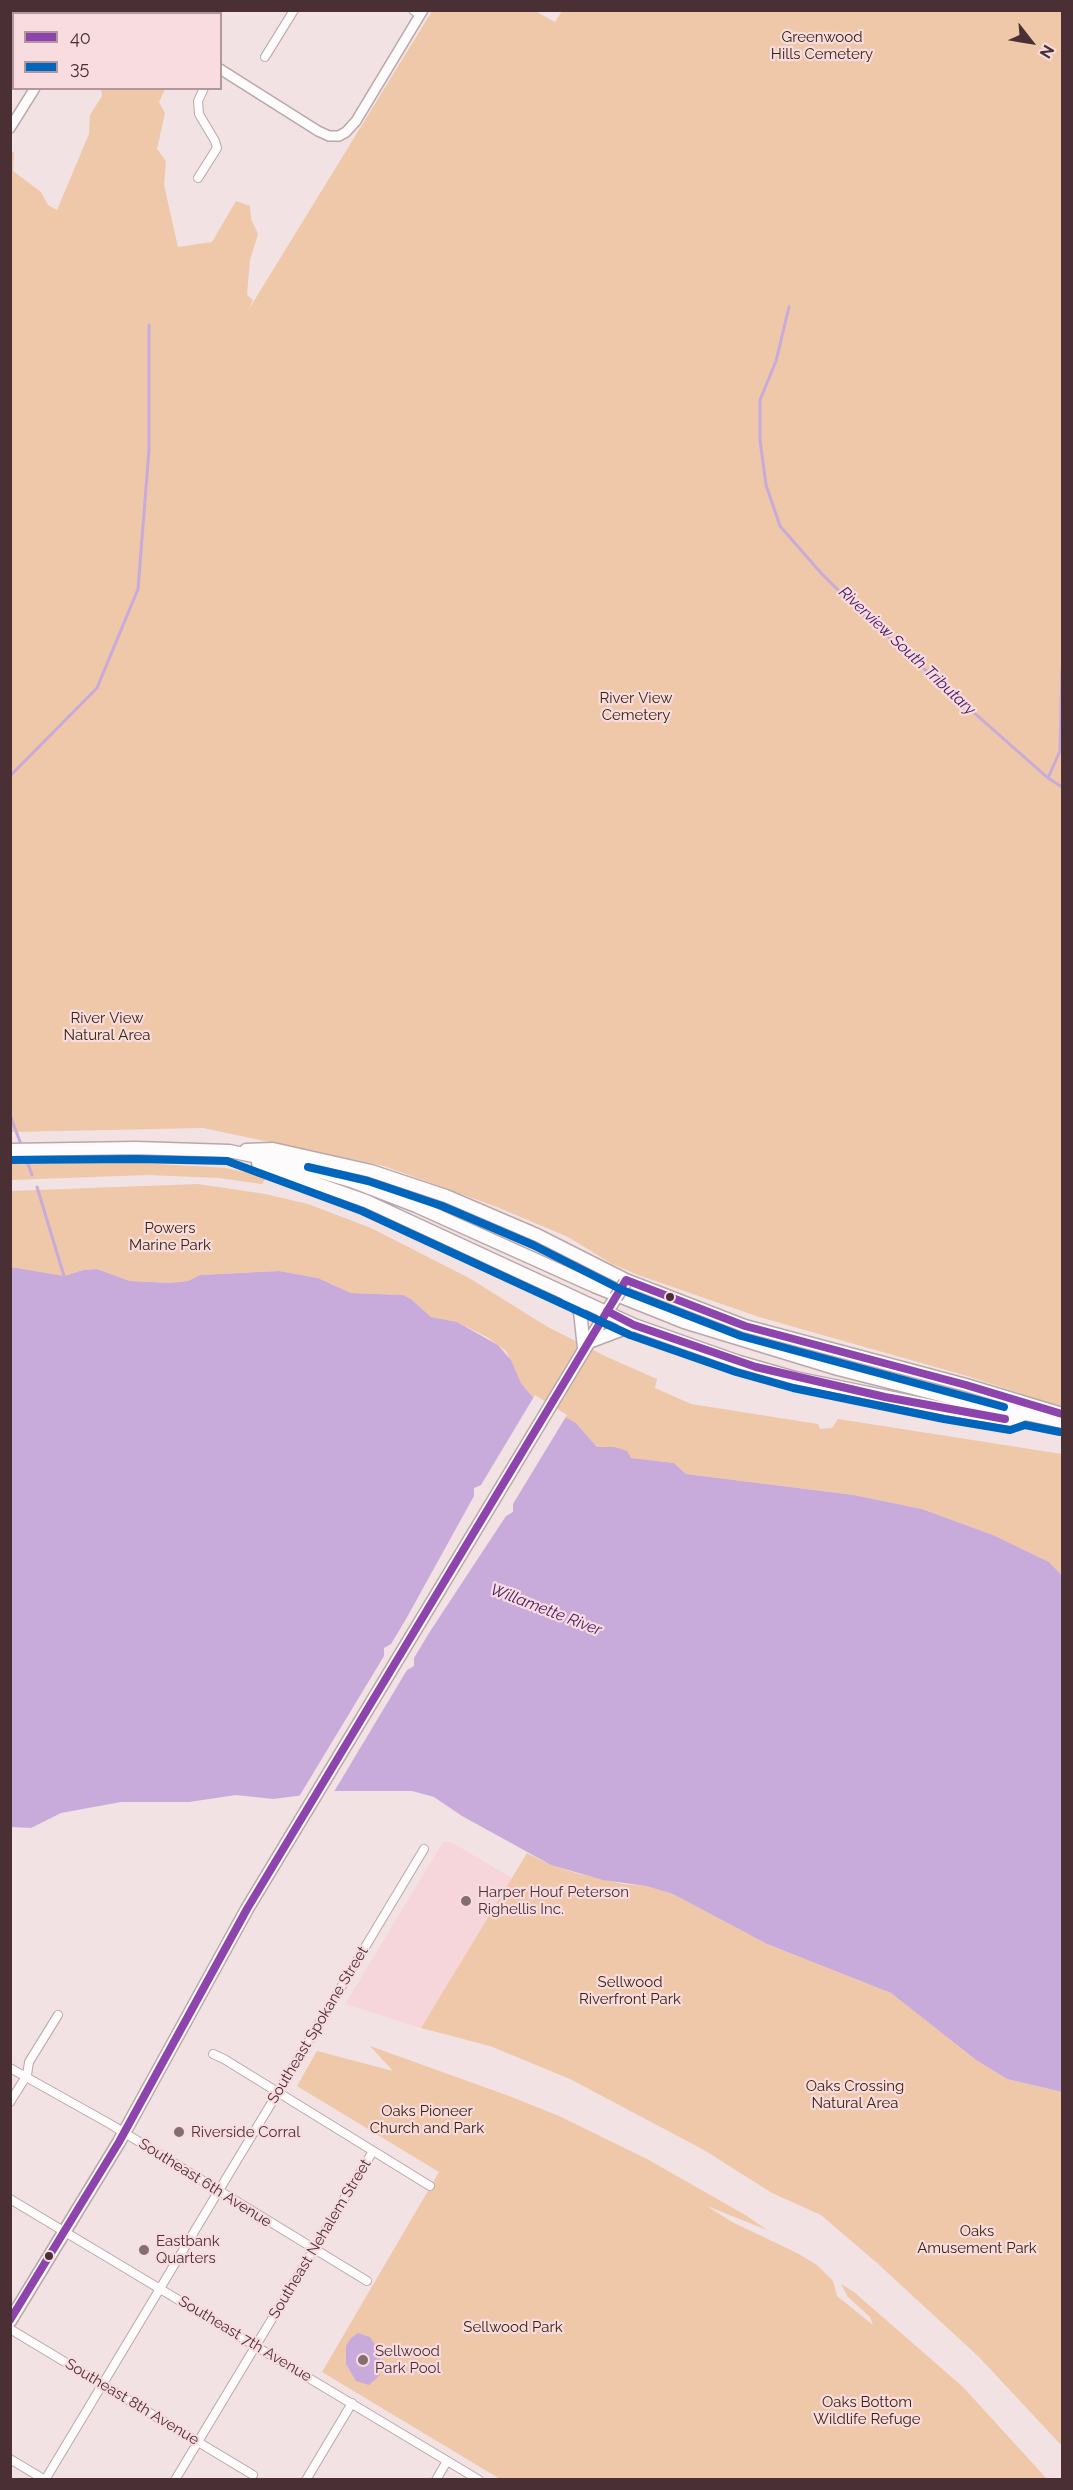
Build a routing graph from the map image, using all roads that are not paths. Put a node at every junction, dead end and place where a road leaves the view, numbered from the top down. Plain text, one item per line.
1 (294, 10) edge
2 (419, 12) edge
3 (265, 57) dead end
4 (222, 70) edge
5 (35, 90) edge
6 (203, 90) edge
7 (10, 128) edge
8 (198, 178) dead end
9 (10, 1150) edge
10 (229, 1151) junction
11 (625, 1281) junction
12 (567, 1295) junction
13 (607, 1311) junction
14 (634, 1325) junction
15 (587, 1345) junction
16 (1062, 1413) edge
17 (1024, 1414) junction
18 (1062, 1422) edge
19 (424, 1849) dead end
20 (58, 2015) dead end
21 (213, 2054) dead end
22 (10, 2068) edge
23 (27, 2075) junction
24 (277, 2093) junction
25 (10, 2102) edge
26 (124, 2133) junction
27 (372, 2151) junction
28 (430, 2187) dead end
29 (218, 2191) junction
30 (10, 2199) edge
31 (64, 2231) junction
32 (314, 2250) junction
33 (367, 2281) dead end
34 (160, 2288) junction
35 (10, 2321) edge
36 (10, 2329) edge
37 (256, 2346) junction
38 (102, 2384) junction
39 (352, 2403) junction
40 (197, 2442) junction
41 (10, 2459) edge
42 (447, 2461) junction
43 (253, 2475) dead end
44 (45, 2480) edge
45 (175, 2480) edge
46 (306, 2480) edge
47 (436, 2480) edge
48 (479, 2480) edge

1 - 3 street
2 - 4 street
5 - 7 street
6 - 8 street
9 - 10 main road
10 - 11 main road
10 - 12 main road
10 - 17 main road
11 - 13 main road, bridge
11 - 16 main road
12 - 13 main road
12 - 15 main road
13 - 14 main road
13 - 15 main road
14 - 15 main road
14 - 17 main road
15 - 26 main road
17 - 18 main road
19 - 24 street, Southeast Spokane Street
20 - 23 street
21 - 24 street
22 - 23 street, Southeast 6th Avenue
23 - 25 street
23 - 26 street, Southeast 6th Avenue
24 - 27 street
24 - 29 street, Southeast Spokane Street
26 - 29 street, Southeast 6th Avenue
26 - 31 main road
27 - 28 street
27 - 32 street, Southeast Nehalem Street
29 - 32 street, Southeast 6th Avenue
29 - 34 street, Southeast Spokane Street
30 - 31 street, Southeast 7th Avenue
31 - 34 street, Southeast 7th Avenue
31 - 35 main road
32 - 33 street, Southeast 6th Avenue
32 - 37 street, Southeast Nehalem Street
34 - 37 street, Southeast 7th Avenue
34 - 38 street, Southeast Spokane Street
36 - 38 street, Southeast 8th Avenue
37 - 39 street, Southeast 7th Avenue
37 - 40 street, Southeast Nehalem Street
38 - 40 street, Southeast 8th Avenue
38 - 44 street, Southeast Spokane Street
39 - 42 street, Southeast 7th Avenue
39 - 46 street
40 - 43 street, Southeast 8th Avenue
40 - 45 street, Southeast Nehalem Street
41 - 44 street
42 - 47 street
42 - 48 street, Southeast 7th Avenue

